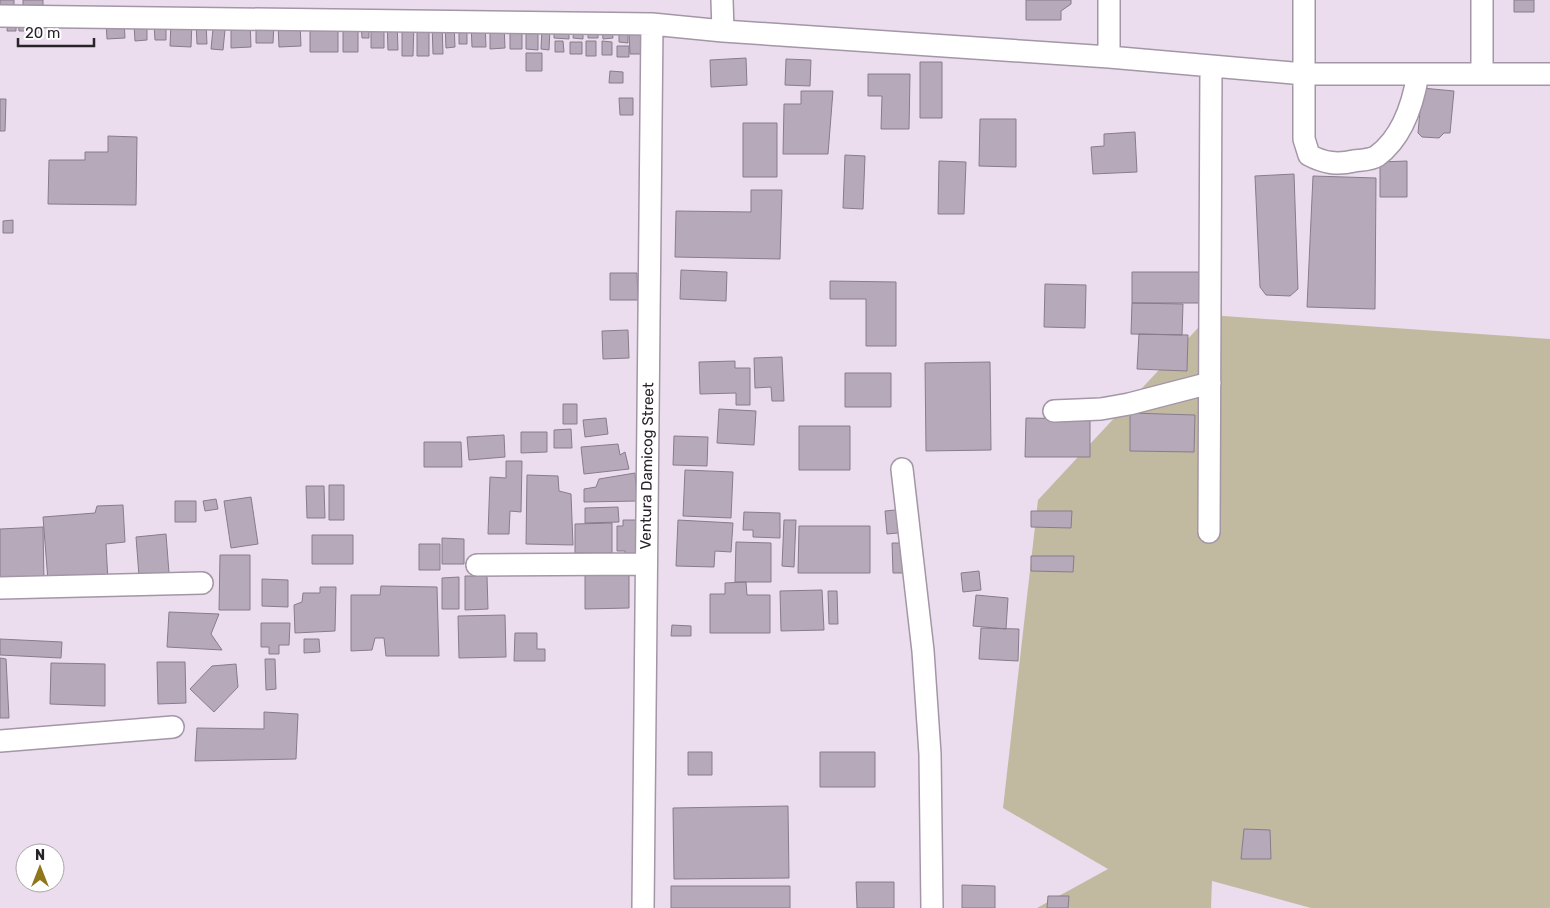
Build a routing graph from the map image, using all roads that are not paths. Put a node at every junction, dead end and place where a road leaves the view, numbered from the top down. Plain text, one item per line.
1 (722, 0) edge
2 (1109, 0) edge
3 (1304, 0) edge
4 (1482, 0) edge
5 (0, 16) edge
6 (652, 24) junction
7 (723, 31) junction
8 (1109, 57) junction
9 (1211, 66) junction
10 (1482, 73) junction
11 (1304, 74) junction
12 (1418, 74) junction
13 (1550, 74) edge
14 (1210, 383) junction
15 (1054, 411) dead end
16 (902, 469) dead end
17 (1209, 532) dead end
18 (646, 564) junction
19 (477, 565) dead end
20 (202, 583) dead end
21 (0, 588) edge
22 (173, 727) dead end
23 (0, 741) edge
24 (643, 908) edge
25 (932, 908) edge

1 - 7 street
2 - 8 street
3 - 11 street
4 - 10 street
5 - 6 street
6 - 7 street
6 - 18 street, Ventura Damicog Street
7 - 8 street
8 - 9 street
9 - 11 street
9 - 14 street
10 - 12 street
10 - 13 street
11 - 12 street
11 - 12 street
14 - 15 street
14 - 17 street
16 - 25 street
18 - 19 street
18 - 24 street, Ventura Damicog Street
20 - 21 street
22 - 23 street

